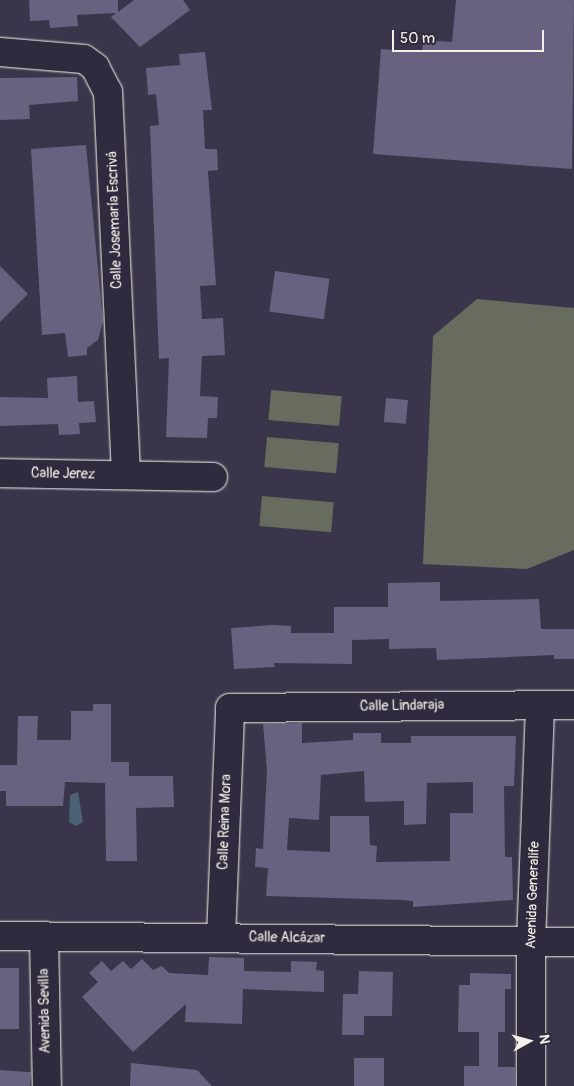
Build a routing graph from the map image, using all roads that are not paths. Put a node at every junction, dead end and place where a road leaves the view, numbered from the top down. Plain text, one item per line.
1 (0, 52) edge
2 (0, 473) edge
3 (126, 475) junction
4 (213, 477) dead end
5 (540, 704) junction
6 (574, 705) edge
7 (230, 708) joint
8 (0, 936) edge
9 (44, 936) junction
10 (221, 938) junction
11 (531, 942) junction
12 (574, 942) edge
13 (47, 1086) edge
14 (531, 1086) edge

1 - 3 street, Calle Josemaría Escrivá
2 - 3 street, Calle Jerez
3 - 4 street, Calle Jerez
5 - 6 street, Calle Lindaraja
5 - 7 street, Calle Lindaraja
5 - 11 street, Avenida Generalife
7 - 10 street, Calle Reina Mora
8 - 9 street, Calle Alcázar
9 - 10 street, Calle Alcázar
9 - 13 street, Avenida Sevilla
10 - 11 street, Calle Alcázar
11 - 12 street, Calle Alcázar
11 - 14 street, Avenida Generalife

